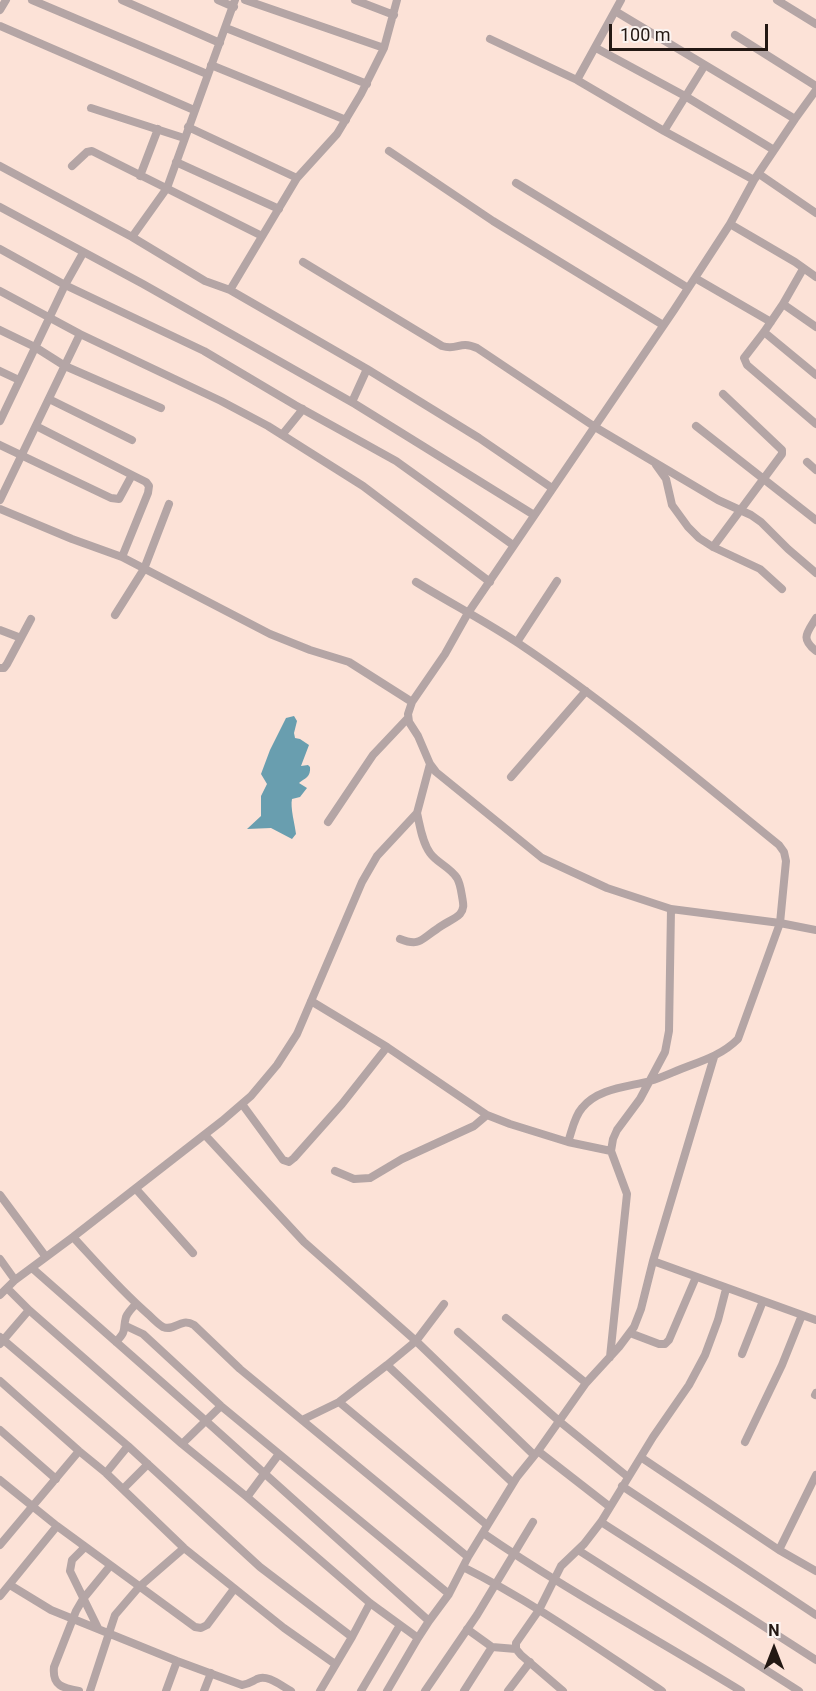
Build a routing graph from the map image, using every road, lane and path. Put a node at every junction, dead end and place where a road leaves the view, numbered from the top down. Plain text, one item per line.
1 (6, 0) edge
2 (32, 0) edge
3 (122, 0) edge
4 (218, 0) edge
5 (244, 0) edge
6 (355, 0) edge
7 (397, 0) edge
8 (621, 0) edge
9 (777, 0) edge
10 (234, 3) edge
11 (0, 10) edge
12 (615, 11) junction
13 (394, 15) junction
14 (816, 24) edge
15 (0, 26) edge
16 (226, 28) junction
17 (735, 35) dead end
18 (490, 39) dead end
19 (220, 43) junction
20 (384, 48) junction
21 (596, 48) junction
22 (705, 65) junction
23 (209, 69) junction
24 (577, 80) junction
25 (367, 84) junction
26 (816, 88) edge
27 (685, 96) junction
28 (91, 108) dead end
29 (194, 110) junction
30 (795, 119) junction
31 (346, 120) junction
32 (188, 127) junction
33 (158, 129) junction
34 (664, 131) junction
35 (184, 138) junction
36 (774, 150) junction
37 (389, 151) dead end
38 (176, 162) junction
39 (0, 166) edge
40 (72, 166) dead end
41 (140, 176) junction
42 (757, 177) junction
43 (297, 178) junction
44 (516, 183) dead end
45 (166, 188) junction
46 (0, 207) edge
47 (279, 208) junction
48 (816, 213) edge
49 (730, 224) junction
50 (262, 236) junction
51 (132, 237) junction
52 (0, 249) edge
53 (83, 253) junction
54 (303, 262) dead end
55 (803, 269) junction
56 (816, 277) edge
57 (695, 278) junction
58 (65, 285) junction
59 (688, 288) junction
60 (230, 290) junction
61 (0, 291) edge
62 (783, 304) junction
63 (50, 318) junction
64 (771, 322) junction
65 (663, 326) junction
66 (816, 327) edge
67 (0, 330) edge
68 (764, 332) junction
69 (80, 334) junction
70 (35, 347) junction
71 (65, 366) junction
72 (367, 369) junction
73 (0, 371) edge
74 (816, 375) edge
75 (19, 380) junction
76 (723, 394) dead end
77 (49, 399) junction
78 (351, 402) junction
79 (161, 408) dead end
80 (303, 409) junction
81 (1, 417) edge
82 (816, 424) edge
83 (36, 426) junction
84 (696, 426) dead end
85 (595, 427) junction
86 (282, 435) junction
87 (132, 440) dead end
88 (0, 445) edge
89 (22, 455) junction
90 (654, 462) junction
91 (807, 462) dead end
92 (816, 470) edge
93 (132, 475) junction
94 (764, 480) junction
95 (552, 488) junction
96 (0, 500) edge
97 (169, 504) dead end
98 (0, 509) edge
99 (740, 511) junction
100 (534, 515) junction
101 (816, 520) edge
102 (513, 545) junction
103 (713, 548) junction
104 (122, 557) junction
105 (144, 569) junction
106 (816, 573) edge
107 (557, 581) dead end
108 (416, 582) dead end
109 (490, 582) junction
110 (782, 589) dead end
111 (468, 613) junction
112 (116, 615) dead end
113 (816, 618) edge
114 (32, 619) dead end
115 (0, 630) edge
116 (21, 638) junction
117 (517, 642) junction
118 (816, 651) edge
119 (0, 668) edge
120 (585, 691) junction
121 (412, 702) junction
122 (408, 718) junction
123 (430, 764) junction
124 (511, 777) dead end
125 (417, 813) junction
126 (328, 822) dead end
127 (671, 909) junction
128 (780, 923) junction
129 (816, 930) edge
130 (400, 939) dead end
131 (311, 1001) junction
132 (387, 1047) junction
133 (714, 1057) junction
134 (650, 1081) junction
135 (242, 1104) junction
136 (487, 1115) junction
137 (205, 1135) junction
138 (568, 1142) junction
139 (612, 1151) junction
140 (335, 1171) dead end
141 (136, 1188) junction
142 (0, 1195) edge
143 (73, 1237) junction
144 (194, 1253) dead end
145 (46, 1257) junction
146 (0, 1259) edge
147 (652, 1261) junction
148 (32, 1268) junction
149 (696, 1277) junction
150 (15, 1280) junction
151 (7, 1288) junction
152 (726, 1289) junction
153 (0, 1295) edge
154 (763, 1301) junction
155 (136, 1304) junction
156 (444, 1304) dead end
157 (29, 1310) junction
158 (802, 1315) junction
159 (506, 1318) dead end
160 (816, 1320) edge
161 (126, 1326) junction
162 (458, 1332) dead end
163 (630, 1334) junction
164 (1, 1340) edge
165 (416, 1341) junction
166 (116, 1342) junction
167 (742, 1354) dead end
168 (609, 1357) junction
169 (387, 1365) junction
170 (0, 1381) edge
171 (585, 1383) junction
172 (339, 1402) junction
173 (221, 1406) junction
174 (303, 1420) junction
175 (206, 1421) junction
176 (559, 1421) junction
177 (0, 1430) edge
178 (745, 1442) dead end
179 (182, 1444) junction
180 (128, 1446) junction
181 (79, 1451) junction
182 (536, 1453) junction
183 (279, 1454) junction
184 (642, 1458) junction
185 (148, 1464) junction
186 (106, 1473) junction
187 (264, 1473) junction
188 (816, 1475) edge
189 (628, 1477) junction
190 (56, 1479) junction
191 (513, 1483) junction
192 (2, 1485) edge
193 (622, 1486) junction
194 (123, 1489) junction
195 (247, 1497) junction
196 (32, 1507) junction
197 (610, 1507) junction
198 (533, 1522) dead end
199 (601, 1522) junction
200 (57, 1527) junction
201 (485, 1529) junction
202 (0, 1545) edge
203 (85, 1547) junction
204 (184, 1548) junction
205 (578, 1550) junction
206 (779, 1550) junction
207 (513, 1553) junction
208 (468, 1557) junction
209 (816, 1557) edge
210 (110, 1566) junction
211 (463, 1566) junction
212 (813, 1569) edge
213 (554, 1579) junction
214 (496, 1583) junction
215 (10, 1585) junction
216 (139, 1587) junction
217 (234, 1589) junction
218 (449, 1594) junction
219 (0, 1596) edge
220 (83, 1599) junction
221 (370, 1603) junction
222 (539, 1610) junction
223 (816, 1615) edge
224 (74, 1618) junction
225 (429, 1621) junction
226 (400, 1625) junction
227 (98, 1628) junction
228 (467, 1629) junction
229 (110, 1633) junction
230 (352, 1637) junction
231 (418, 1638) junction
232 (492, 1647) junction
233 (516, 1649) junction
234 (816, 1660) edge
235 (177, 1661) junction
236 (530, 1662) junction
237 (335, 1664) junction
238 (211, 1673) junction
239 (246, 1688) edge
240 (79, 1691) edge
241 (90, 1691) edge
242 (166, 1691) edge
243 (204, 1691) edge
244 (291, 1691) edge
245 (320, 1691) edge
246 (361, 1691) edge
247 (387, 1691) edge
248 (425, 1691) edge
249 (464, 1691) edge
250 (508, 1691) edge
251 (563, 1691) edge
252 (662, 1691) edge
253 (741, 1691) edge
254 (799, 1691) edge

1 - 11 street
2 - 23 street
3 - 19 street
4 - 10 street
5 - 20 street
6 - 13 street
7 - 13 street
8 - 12 street
9 - 14 street
10 - 16 street
12 - 21 street
12 - 22 street
13 - 20 street
15 - 29 street
16 - 19 street
16 - 25 street
17 - 26 street
18 - 24 street
19 - 23 street
20 - 25 street
21 - 24 street
21 - 27 street
22 - 27 street
22 - 30 street
23 - 29 street
23 - 31 street
24 - 34 street
25 - 31 street
26 - 30 street
27 - 34 street
27 - 36 street
28 - 33 street
29 - 32 street
30 - 36 street
31 - 43 street
32 - 35 street
32 - 43 street
33 - 35 street
33 - 41 street
34 - 42 street
35 - 38 street
36 - 42 street
37 - 65 street
38 - 45 street
38 - 47 street
39 - 51 street
40 - 41 street
41 - 45 street
42 - 48 street
42 - 49 street
43 - 47 street
44 - 59 street
45 - 50 street
45 - 51 street
46 - 53 street
47 - 50 street
49 - 55 street
49 - 57 street
50 - 60 street
51 - 60 street
52 - 58 street
53 - 58 street
53 - 78 street
54 - 85 street
55 - 56 street
55 - 62 street
57 - 59 street
57 - 64 street
58 - 63 street
58 - 80 street
59 - 65 street
60 - 72 street
61 - 63 street
62 - 64 street
62 - 66 street
63 - 69 street
63 - 70 street
64 - 68 street
65 - 85 street
67 - 70 street
68 - 74 street
68 - 82 street
69 - 71 street
69 - 86 street
70 - 71 street
70 - 75 street
71 - 77 street
71 - 79 street
72 - 78 street
72 - 95 street
73 - 75 street
75 - 81 street
76 - 94 street
77 - 83 street
77 - 87 street
78 - 100 street
80 - 86 street
80 - 102 street
83 - 89 street
83 - 93 street
84 - 94 street
85 - 90 street
85 - 95 street
86 - 109 street
88 - 89 street
89 - 93 street
89 - 96 street
90 - 99 street
90 - 103 street
91 - 92 street
93 - 104 street
94 - 99 street
94 - 101 street
95 - 100 street
97 - 105 street
98 - 104 street
99 - 103 street
99 - 106 street
100 - 102 street
102 - 109 street
103 - 110 street
104 - 105 street
105 - 112 street
105 - 121 street
107 - 117 street
108 - 111 street
109 - 111 street
111 - 117 street
111 - 121 street
113 - 118 street
114 - 116 street
115 - 116 street
116 - 119 street
117 - 120 street
120 - 124 street
120 - 128 street
121 - 122 street
122 - 123 street
122 - 126 street
123 - 125 street
123 - 127 street
125 - 130 street
125 - 131 street
127 - 128 street
127 - 134 street
128 - 129 street
128 - 133 street
131 - 132 street
131 - 135 street
132 - 135 street
132 - 136 street
133 - 134 street
133 - 147 street
134 - 138 street
134 - 139 street
135 - 137 street
136 - 138 street
136 - 140 street
137 - 141 street
137 - 165 street
138 - 139 street
139 - 168 street
141 - 143 street
141 - 144 street
142 - 145 street
143 - 145 street
143 - 155 street
145 - 148 street
146 - 150 street
147 - 149 street
147 - 163 street
148 - 150 street
148 - 166 street
149 - 152 street
149 - 163 street
150 - 151 street
151 - 153 street
151 - 157 street
152 - 154 street
152 - 184 street
154 - 158 street
154 - 167 street
155 - 161 street
155 - 174 street
156 - 165 street
157 - 164 street
157 - 179 street
158 - 160 street
158 - 178 street
159 - 171 street
161 - 166 street
161 - 173 street
162 - 176 street
163 - 168 street
164 - 180 street
165 - 169 street
165 - 182 street
166 - 175 street
168 - 171 street
169 - 172 street
169 - 191 street
170 - 181 street
171 - 176 street
172 - 174 street
172 - 201 street
173 - 175 street
173 - 183 street
174 - 208 street
175 - 179 street
175 - 187 street
176 - 182 street
176 - 189 street
177 - 190 street
179 - 195 street
180 - 185 street
180 - 186 street
181 - 186 street
181 - 190 street
182 - 191 street
182 - 197 street
183 - 187 street
183 - 218 street
184 - 189 street
184 - 206 street
185 - 194 street
185 - 230 street
186 - 194 street
187 - 195 street
187 - 225 street
188 - 206 street
189 - 193 street
190 - 196 street
191 - 201 street
192 - 196 street
193 - 197 street
193 - 223 street
194 - 204 street
195 - 221 street
196 - 200 street
196 - 202 street
197 - 199 street
198 - 207 street
199 - 205 street
199 - 234 street
200 - 203 street
200 - 215 street
201 - 207 street
201 - 208 street
203 - 210 street
203 - 220 street
204 - 216 street
204 - 217 street
205 - 213 street
205 - 254 street
206 - 212 street
207 - 213 street
207 - 214 street
208 - 211 street
209 - 212 street
210 - 216 street
210 - 220 street
211 - 214 street
211 - 218 street
213 - 222 street
213 - 253 street
214 - 222 street
214 - 228 street
215 - 219 street
215 - 224 street
216 - 217 street
216 - 229 street
217 - 237 street
218 - 225 street
220 - 224 street
220 - 227 street
221 - 226 street
221 - 230 street
222 - 233 street
222 - 252 street
224 - 227 street
224 - 240 street
225 - 231 street
226 - 231 street
226 - 246 street
227 - 229 street
228 - 232 street
228 - 248 street
229 - 235 street
229 - 241 street
230 - 237 street
231 - 247 street
232 - 233 street
232 - 249 street
233 - 236 street
235 - 238 street
235 - 242 street
236 - 250 street
236 - 251 street
237 - 245 street
238 - 239 street
238 - 243 street
239 - 244 street

